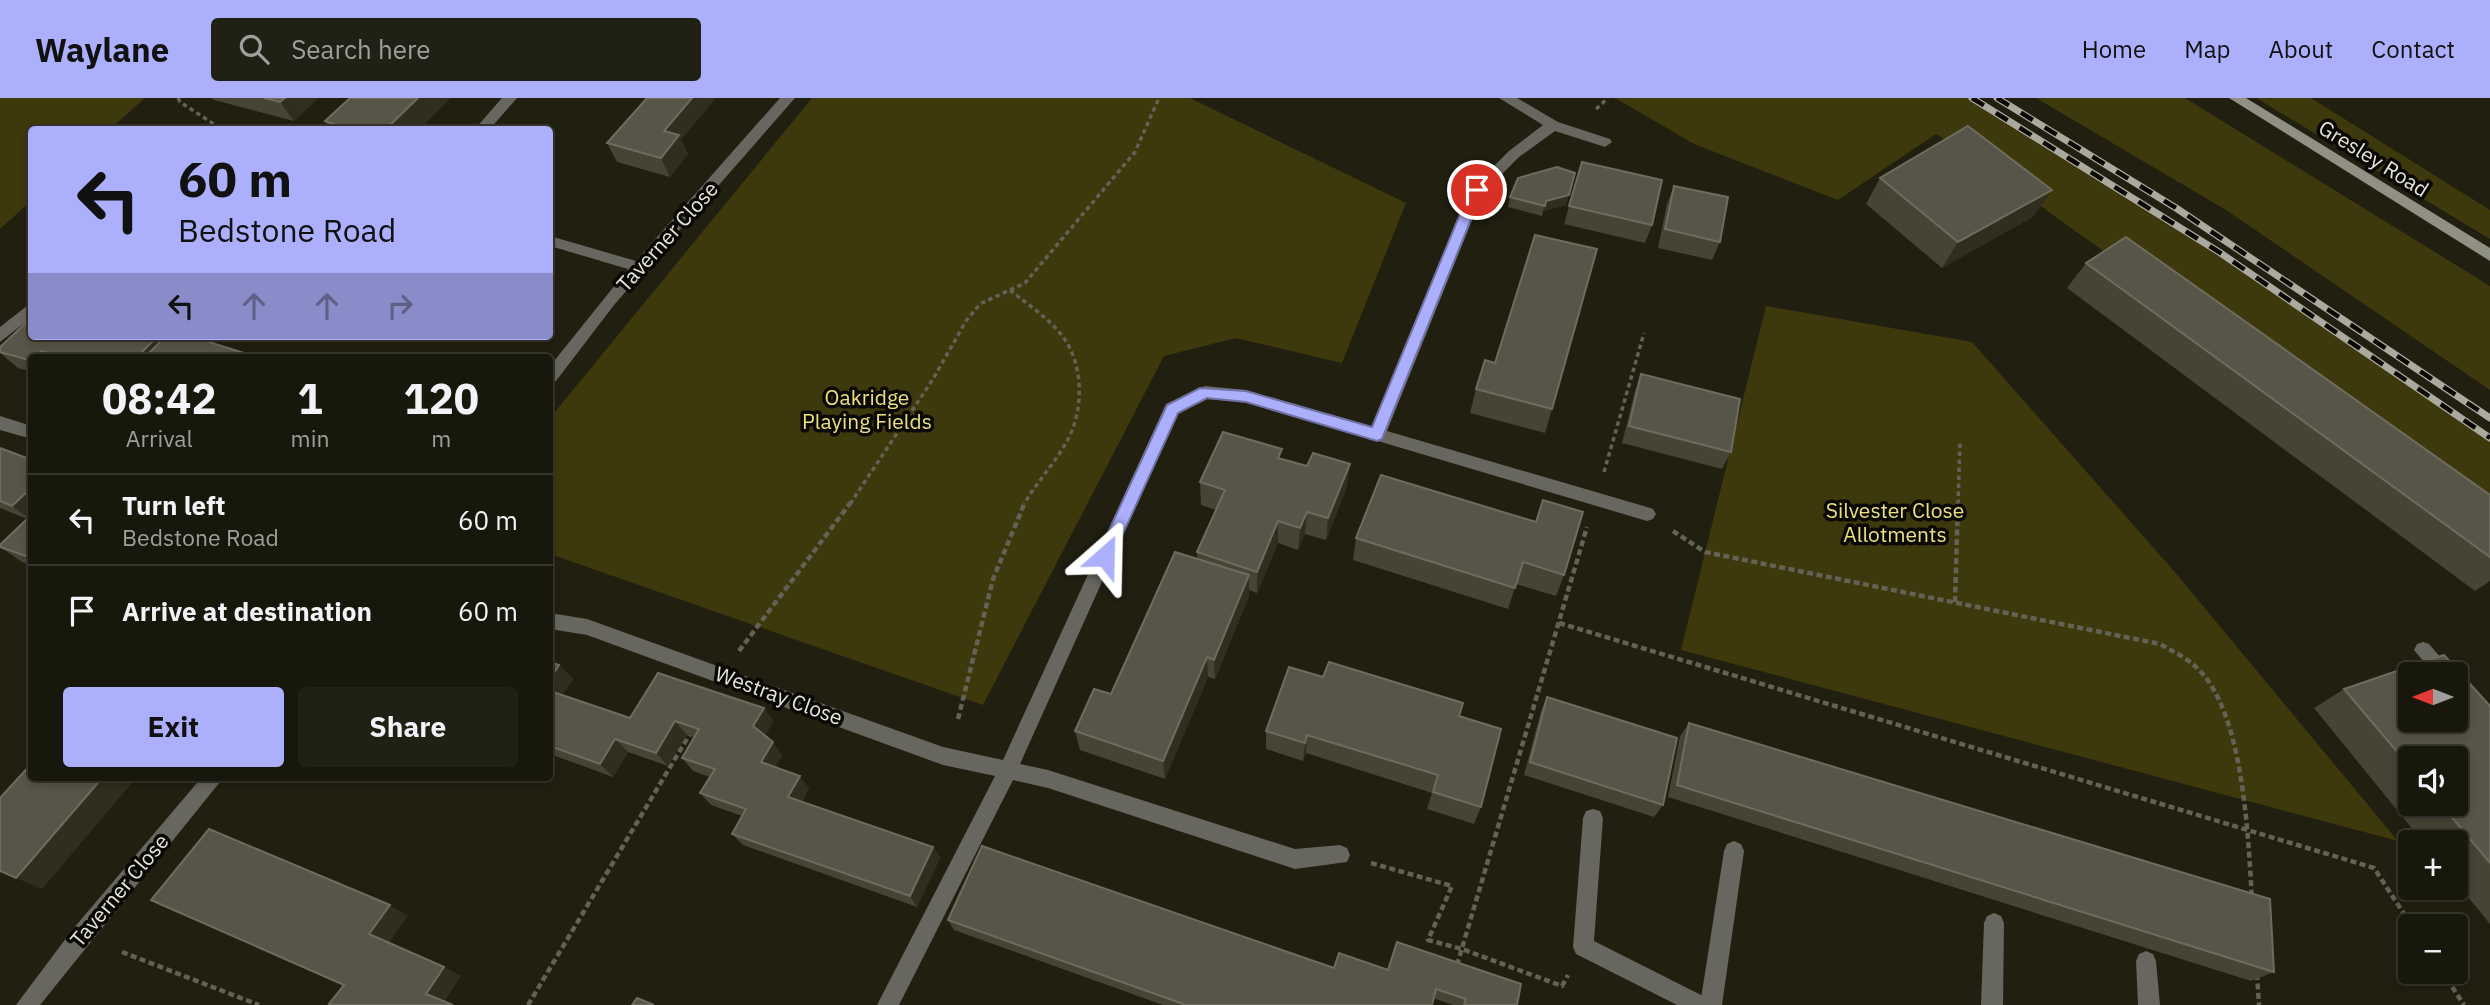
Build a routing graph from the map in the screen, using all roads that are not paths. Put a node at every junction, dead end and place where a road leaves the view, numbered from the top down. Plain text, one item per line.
1 (510, 98) edge
2 (788, 98) edge
3 (1506, 98) edge
4 (2236, 98) edge
5 (1553, 125) junction
6 (485, 126) edge
7 (1605, 142) dead end
8 (553, 243) edge
9 (2490, 255) edge
10 (639, 267) junction
11 (28, 312) edge
12 (0, 336) edge
13 (553, 373) edge
14 (0, 423) edge
15 (28, 432) edge
16 (1377, 435) junction
17 (1647, 514) dead end
18 (553, 621) edge
19 (2423, 650) dead end
20 (2434, 662) edge
21 (1009, 770) junction
22 (211, 781) edge
23 (1593, 818) dead end
24 (1734, 851) dead end
25 (1340, 855) road end
26 (1994, 922) dead end
27 (2146, 961) dead end
28 (27, 1005) edge
29 (888, 1005) edge
30 (1700, 1005) edge
31 (1712, 1005) edge
32 (1992, 1005) edge
33 (2148, 1005) edge

1 - 6 street
2 - 10 street, Taverner Close
3 - 5 street
4 - 9 street, Gresley Road
5 - 7 street
5 - 16 street
8 - 10 street
10 - 13 street, Taverner Close
11 - 12 street
14 - 15 street
16 - 17 street
16 - 21 street
18 - 21 street, Westray Close
19 - 20 street
21 - 25 street, Westray Close
21 - 29 street
22 - 28 street, Taverner Close
23 - 30 street
24 - 31 street
26 - 32 street
27 - 33 street

